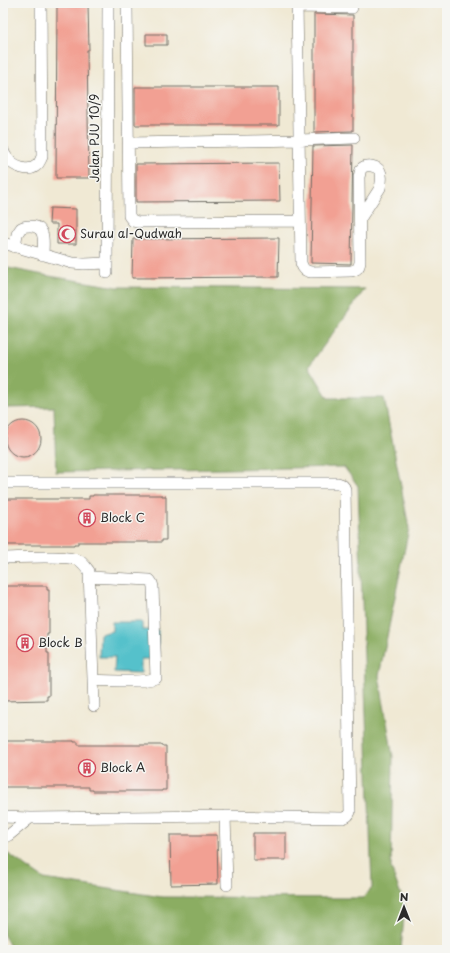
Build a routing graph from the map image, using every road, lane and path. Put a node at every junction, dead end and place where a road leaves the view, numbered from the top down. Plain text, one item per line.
1 (41, 3) edge
2 (108, 3) edge
3 (127, 3) edge
4 (297, 5) edge
5 (352, 8) dead end
6 (354, 138) dead end
7 (299, 140) junction
8 (129, 143) junction
9 (3, 150) edge
10 (360, 219) dead end
11 (300, 221) junction
12 (3, 243) edge
13 (15, 247) junction
14 (43, 255) junction
15 (3, 483) edge
16 (3, 558) edge
17 (89, 577) junction
18 (93, 680) junction
19 (94, 706) dead end
20 (225, 816) junction
21 (3, 817) edge
22 (30, 818) junction
23 (3, 838) edge
24 (227, 885) dead end

1 - 9 street
2 - 14 street, Jalan PJU 10/9
3 - 8 street
4 - 5 street
4 - 7 street
6 - 7 street
7 - 8 street
7 - 11 street
8 - 11 street
10 - 11 street
12 - 13 street
13 - 14 street
13 - 14 street
15 - 20 street
16 - 17 street
17 - 18 street
17 - 18 street
18 - 19 street
20 - 22 street
20 - 24 street
21 - 22 street
22 - 23 street

